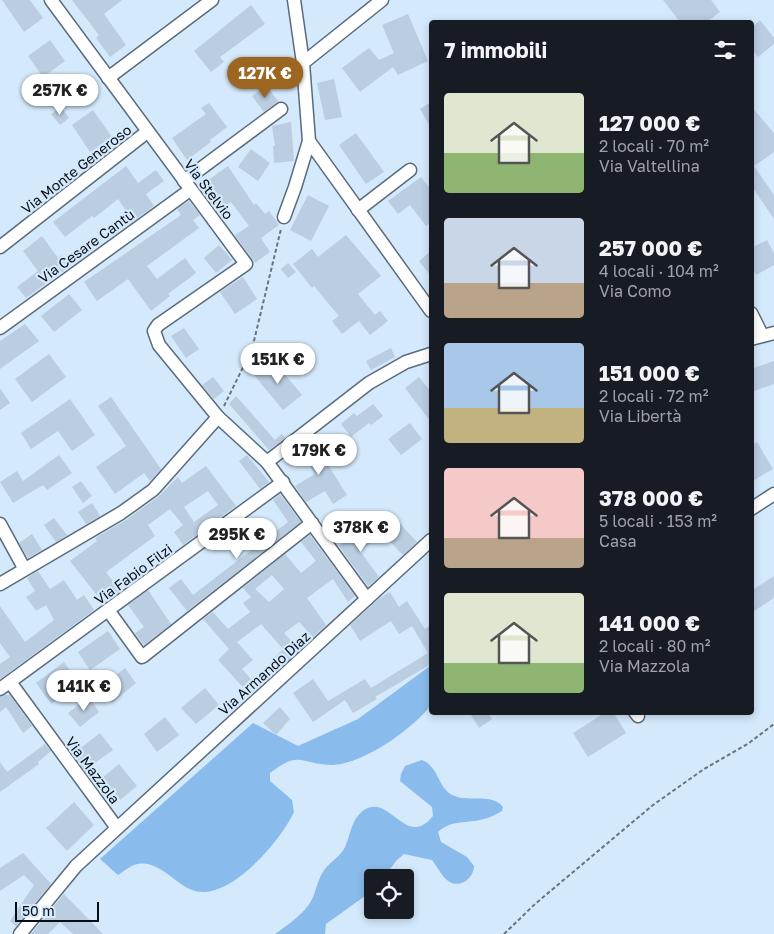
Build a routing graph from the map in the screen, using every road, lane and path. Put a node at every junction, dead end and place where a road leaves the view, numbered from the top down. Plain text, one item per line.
1 (51, 0) edge
2 (212, 0) edge
3 (294, 0) edge
4 (382, 0) edge
5 (303, 63) junction
6 (108, 78) junction
7 (281, 109) dead end
8 (147, 132) junction
9 (309, 141) junction
10 (410, 170) dead end
11 (187, 185) junction
12 (358, 210) junction
13 (284, 217) joint
14 (0, 248) edge
15 (429, 308) edge
16 (754, 319) edge
17 (0, 328) edge
18 (762, 336) edge
19 (429, 355) edge
20 (218, 417) junction
21 (267, 462) junction
22 (283, 482) junction
23 (774, 494) edge
24 (754, 507) edge
25 (312, 523) junction
26 (0, 524) edge
27 (429, 542) edge
28 (24, 568) junction
29 (0, 584) edge
30 (367, 599) junction
31 (108, 610) junction
32 (5, 686) edge
33 (774, 724) edge
34 (117, 828) junction
35 (20, 934) edge
36 (504, 934) edge

1 - 6 street, Via Stelvio
2 - 6 street
3 - 5 street
4 - 5 street
5 - 9 street
6 - 8 street, Via Stelvio
7 - 11 street, Via Cesare Cantù
8 - 11 street, Via Stelvio
8 - 14 street, Via Monte Generoso
9 - 12 street
9 - 13 street
10 - 12 street
11 - 17 street, Via Cesare Cantù
11 - 20 street, Via Stelvio
12 - 15 street
13 - 20 path
16 - 18 street
19 - 21 street
20 - 21 street
20 - 28 street
21 - 22 street
22 - 25 street
22 - 31 street, Via Fabio Filzi
23 - 24 street
25 - 30 street
25 - 31 street
26 - 28 street
27 - 30 street, Via Armando Diaz
28 - 29 street
30 - 34 street, Via Armando Diaz
31 - 32 street, Via Fabio Filzi
32 - 34 street, Via Mazzola
33 - 36 path
34 - 35 street, Via Armando Diaz

